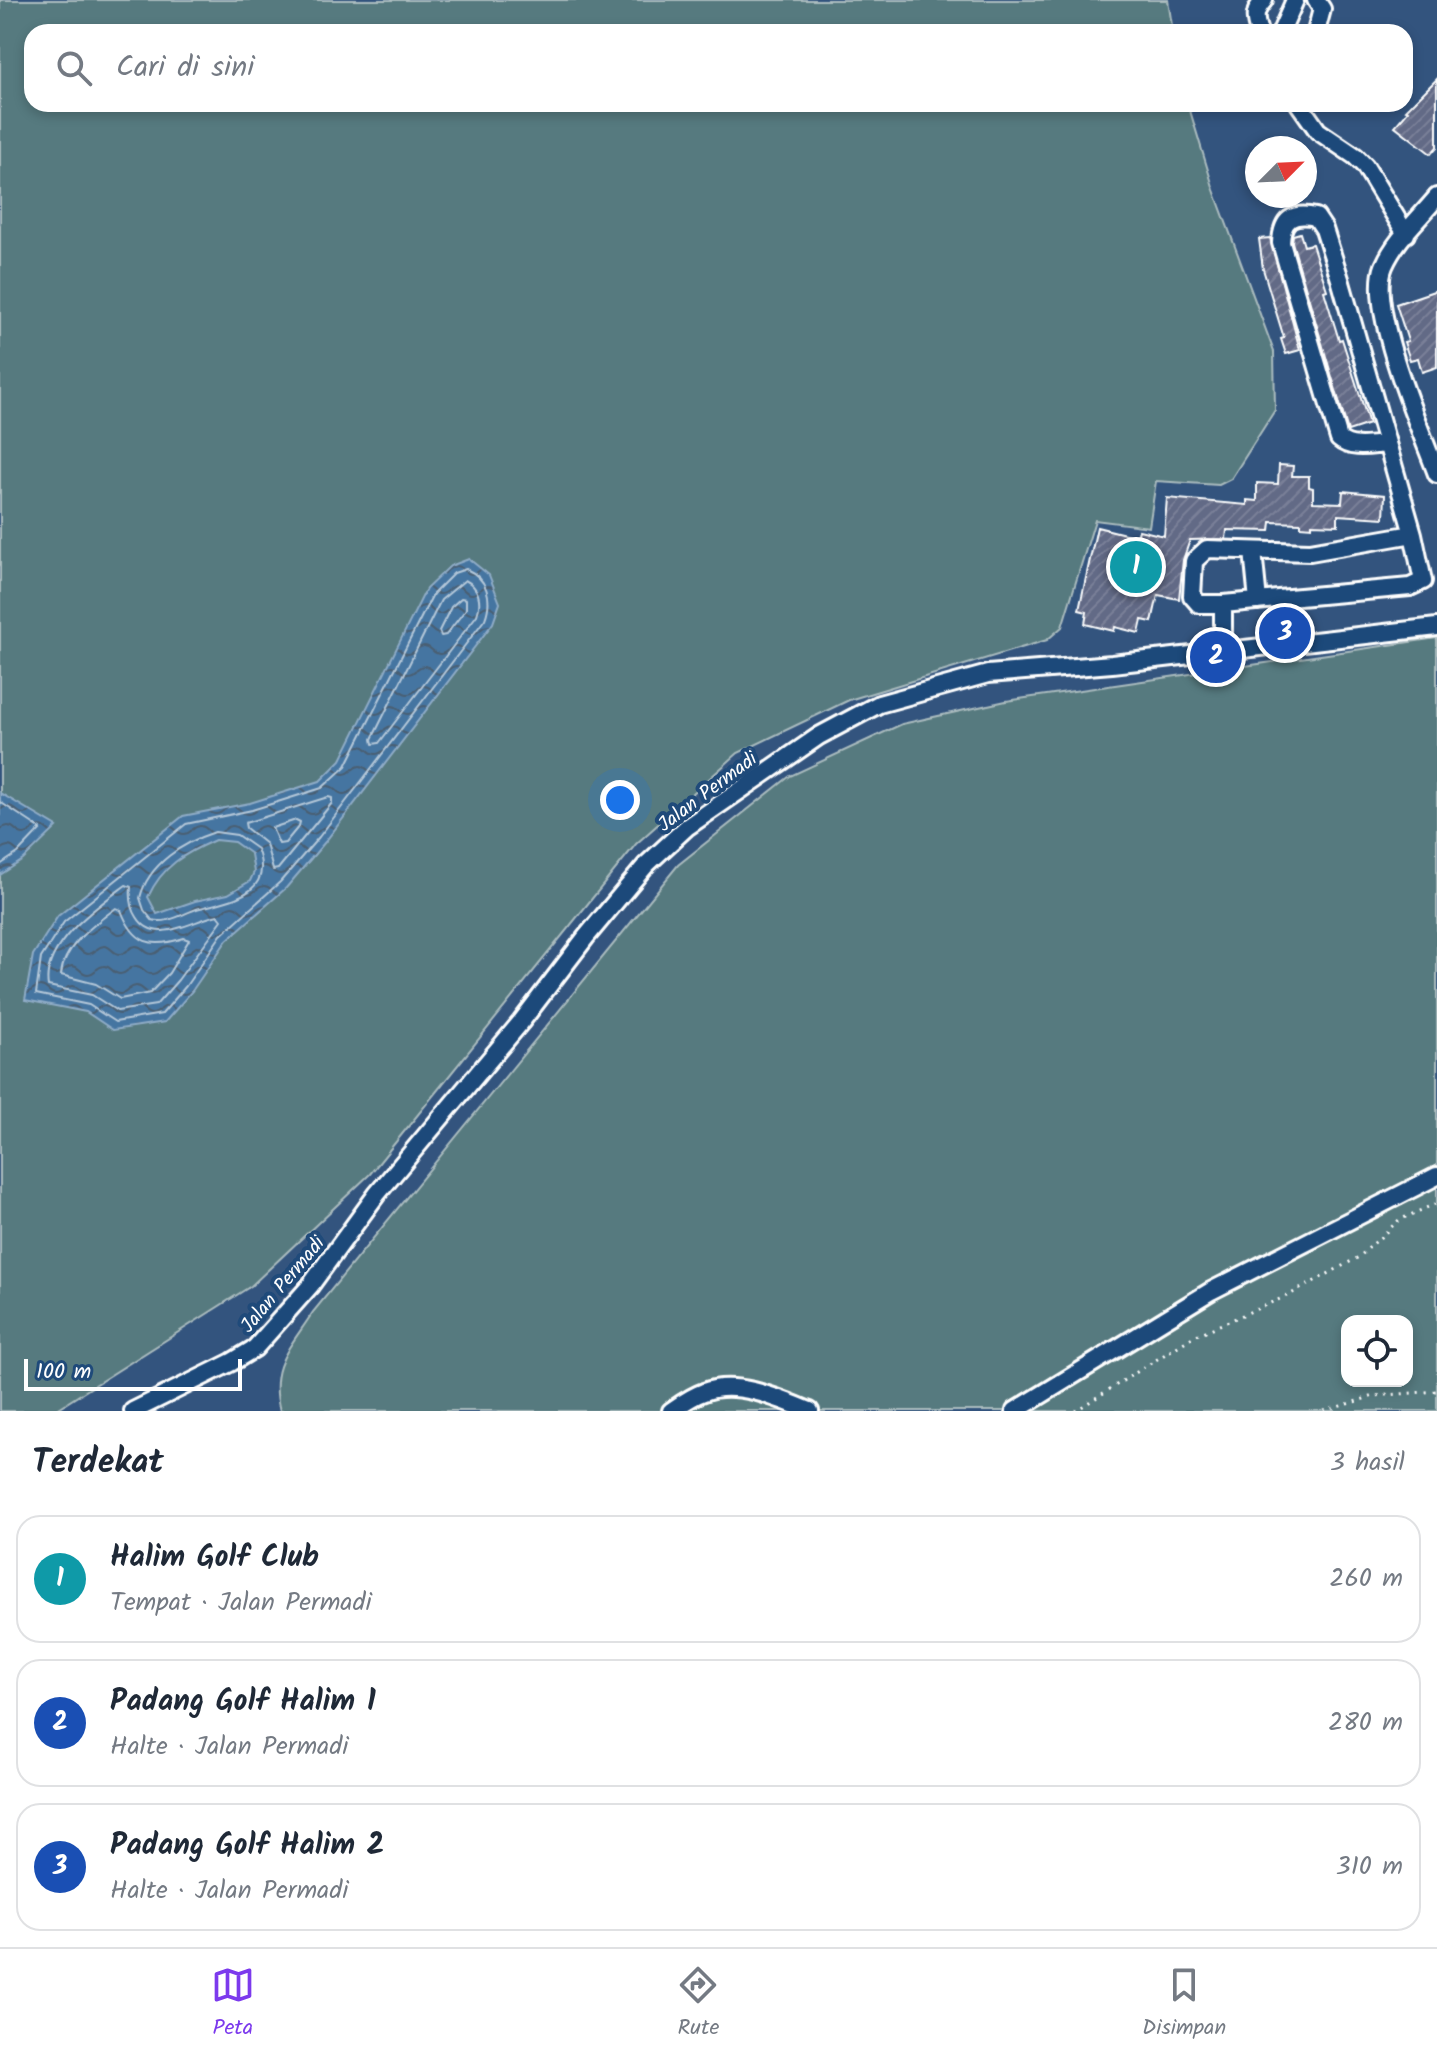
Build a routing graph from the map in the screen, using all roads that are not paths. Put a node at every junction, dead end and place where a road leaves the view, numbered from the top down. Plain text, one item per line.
1 (1264, 0) edge
2 (1295, 0) edge
3 (1316, 0) edge
4 (1256, 24) edge
5 (1284, 24) edge
6 (1318, 24) edge
7 (1305, 112) edge
8 (1437, 197) edge
9 (1406, 234) junction
10 (1387, 444) junction
11 (1437, 474) edge
12 (1413, 534) junction
13 (1253, 551) junction
14 (1258, 601) junction
15 (1223, 604) junction
16 (1437, 627) edge
17 (1223, 651) junction
18 (1437, 1176) edge
19 (133, 1411) edge
20 (671, 1411) edge
21 (810, 1411) edge
22 (1015, 1411) edge

1 - 4 street
2 - 5 street
3 - 6 street
7 - 9 street
8 - 9 street
9 - 11 street
10 - 10 street
10 - 12 street
12 - 13 street
12 - 14 street
13 - 14 street
13 - 15 street
14 - 15 street
15 - 17 street
16 - 17 street, Jalan Permadi
17 - 19 street, Jalan Permadi
18 - 22 street
20 - 21 street

